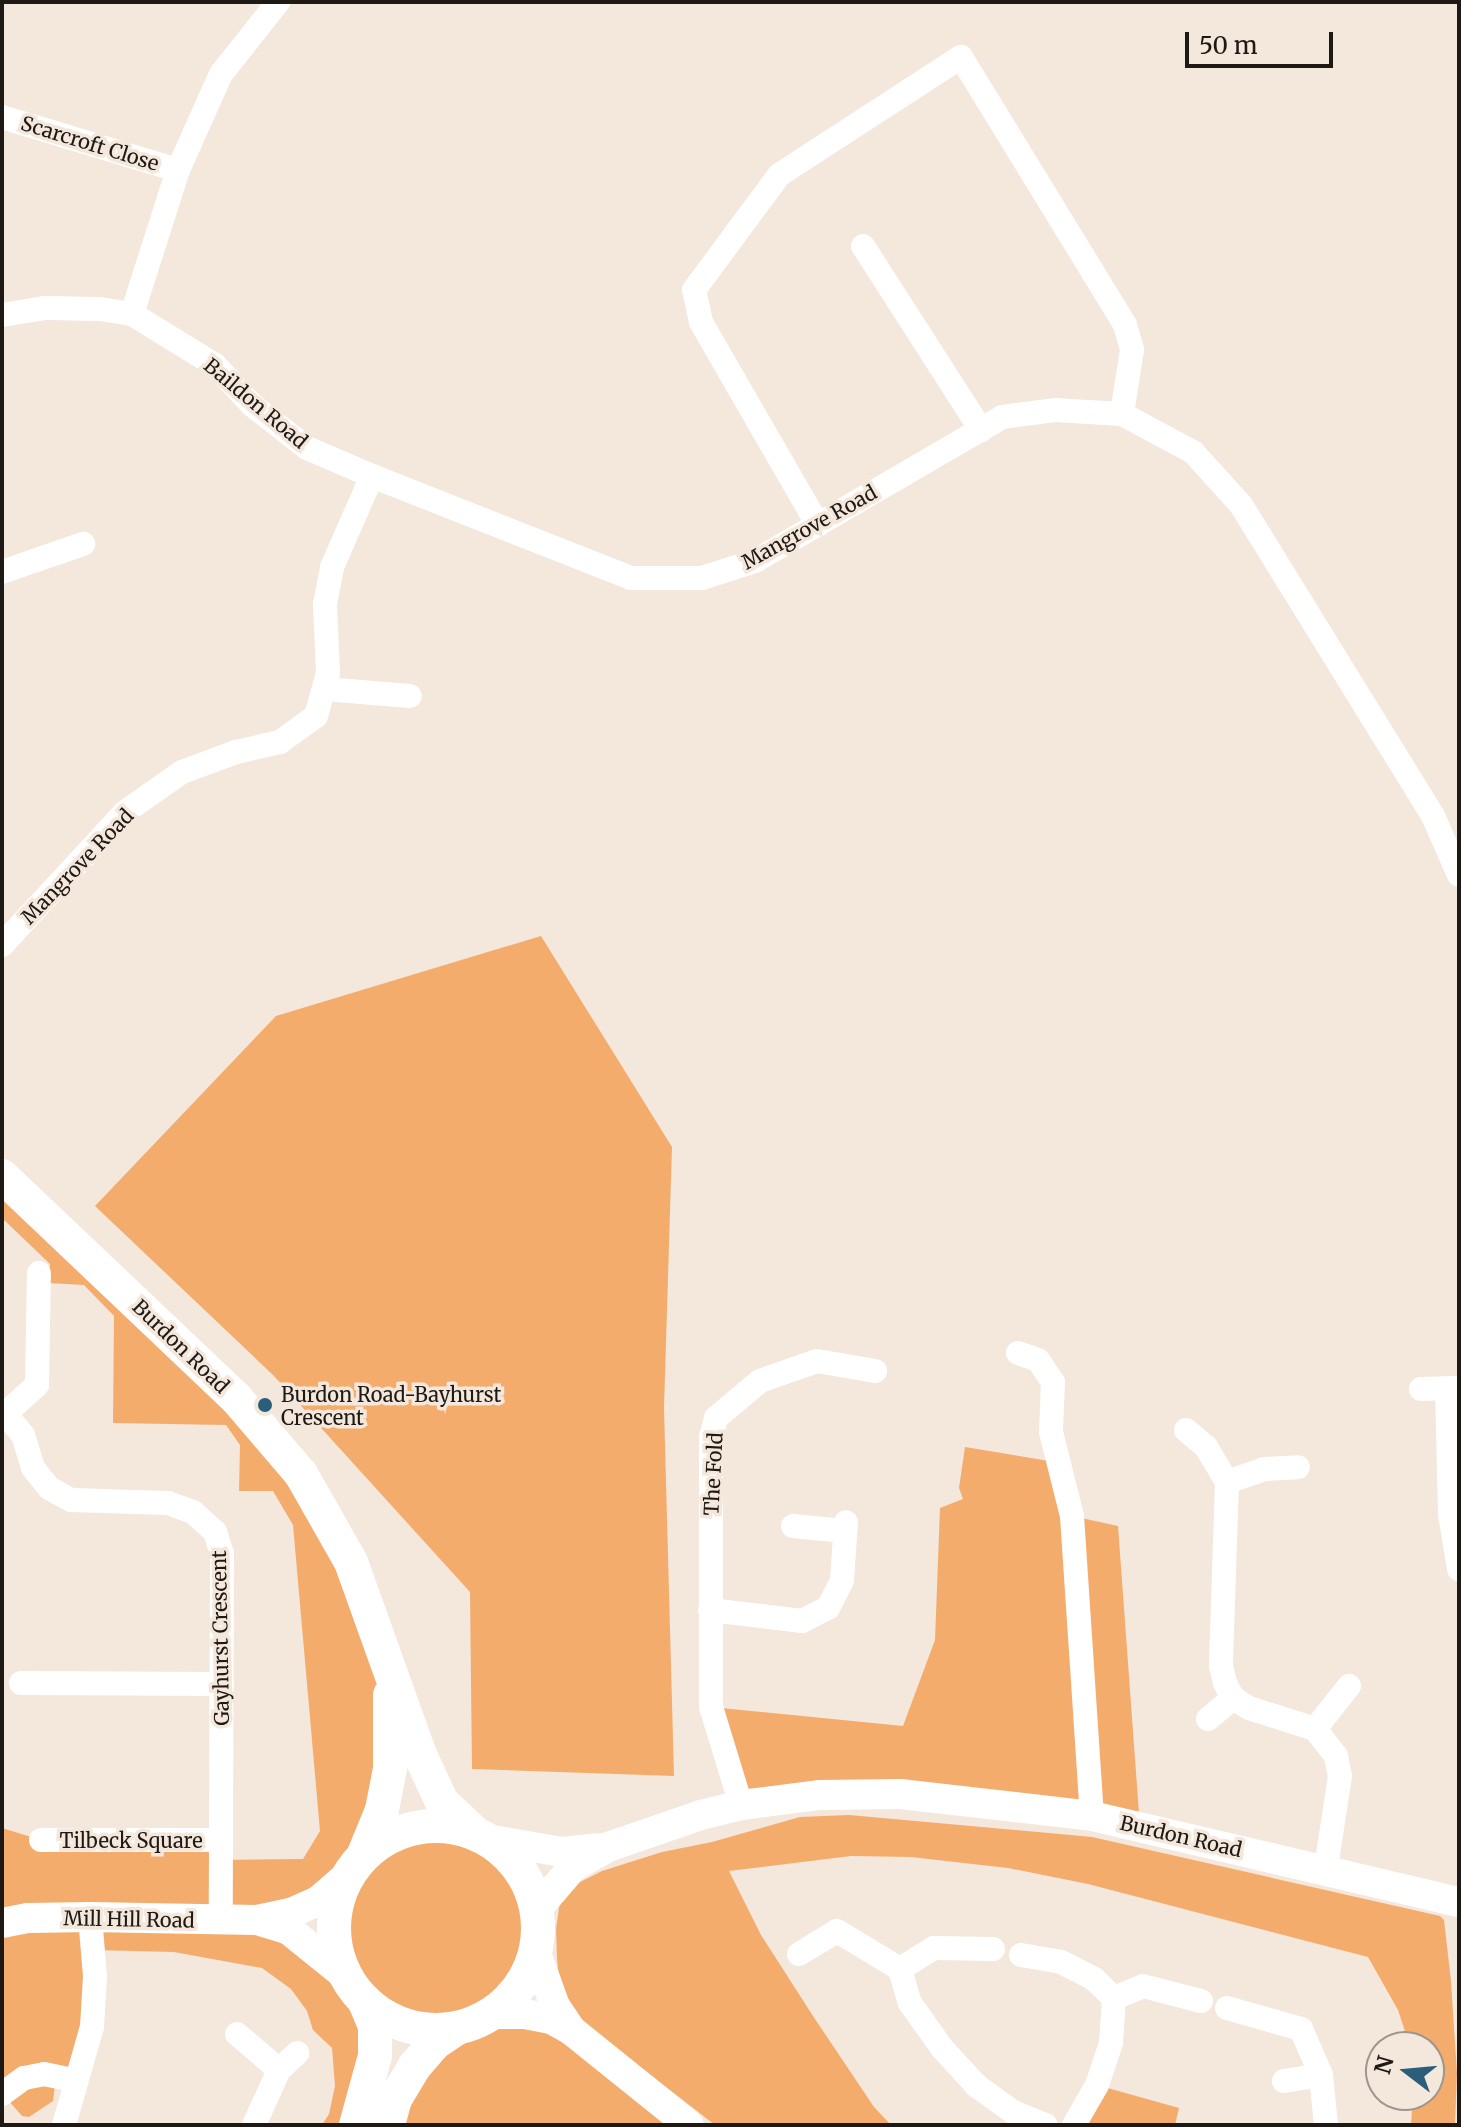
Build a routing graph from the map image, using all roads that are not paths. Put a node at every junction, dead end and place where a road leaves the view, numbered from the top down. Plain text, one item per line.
1 (278, 2) edge
2 (2, 117) edge
3 (178, 170) junction
4 (863, 246) dead end
5 (132, 314) junction
6 (2, 315) edge
7 (1122, 414) junction
8 (981, 430) junction
9 (372, 476) junction
10 (818, 525) junction
11 (83, 544) dead end
12 (2, 572) edge
13 (324, 689) junction
14 (410, 696) dead end
15 (1459, 875) edge
16 (2, 945) edge
17 (2, 1176) edge
18 (39, 1273) dead end
19 (1018, 1353) dead end
20 (875, 1371) dead end
21 (1453, 1388) edge
22 (1421, 1389) dead end
23 (5, 1411) edge
24 (1186, 1430) dead end
25 (1298, 1467) dead end
26 (1227, 1482) junction
27 (793, 1526) dead end
28 (1459, 1569) edge
29 (710, 1610) junction
30 (389, 1670) junction
31 (21, 1683) dead end
32 (222, 1684) junction
33 (1349, 1686) dead end
34 (1233, 1698) junction
35 (1208, 1719) dead end
36 (1315, 1729) junction
37 (741, 1805) junction
38 (1092, 1816) junction
39 (483, 1836) junction
40 (41, 1840) dead end
41 (221, 1840) junction
42 (608, 1847) junction
43 (356, 1865) junction
44 (1326, 1868) junction
45 (1459, 1902) edge
46 (537, 1909) junction
47 (90, 1917) junction
48 (257, 1920) junction
49 (221, 1921) junction
50 (2, 1923) edge
51 (993, 1949) dead end
52 (536, 1953) junction
53 (799, 1954) dead end
54 (1021, 1955) dead end
55 (900, 1969) junction
56 (355, 1988) junction
57 (1114, 1998) junction
58 (1201, 2001) dead end
59 (1227, 2008) dead end
60 (492, 2014) junction
61 (457, 2028) junction
62 (571, 2030) junction
63 (237, 2034) dead end
64 (297, 2053) dead end
65 (279, 2070) junction
66 (1321, 2075) junction
67 (76, 2081) junction
68 (1284, 2081) dead end
69 (2, 2094) edge
70 (64, 2125) edge
71 (254, 2125) edge
72 (356, 2125) edge
73 (388, 2125) edge
74 (689, 2125) edge
75 (1045, 2125) edge
76 (1074, 2125) edge
77 (1326, 2125) edge

1 - 3 street
2 - 3 street, Scarcroft Close
3 - 5 street
4 - 8 street
5 - 6 street, Baildon Road
5 - 9 street, Baildon Road
7 - 8 street, Mangrove Road
7 - 10 street
7 - 15 street, Mangrove Road
8 - 10 street, Mangrove Road
9 - 10 street, Mangrove Road
9 - 13 street, Mangrove Road
11 - 12 street
13 - 14 street
13 - 16 street, Mangrove Road
17 - 30 main road, Burdon Road
18 - 23 street
19 - 38 street
20 - 29 street, The Fold
21 - 22 street
21 - 28 street
23 - 32 street, Gayhurst Crescent
24 - 26 street
25 - 26 street
26 - 34 street
27 - 29 street
29 - 37 street, The Fold
30 - 39 main road, Burdon Road
30 - 43 main road, Burdon Road
31 - 32 street
32 - 41 street, Gayhurst Crescent
33 - 36 street
34 - 35 street
34 - 36 street
36 - 44 street
37 - 38 street, Burdon Road
37 - 42 street, Burdon Road
38 - 44 street, Burdon Road
39 - 42 street
39 - 43 main road
39 - 46 main road, Burdon Road
40 - 41 street, Tilbeck Square
41 - 49 street, Gayhurst Crescent
42 - 46 street
43 - 48 street, Mill Hill Road
43 - 56 main road, Burdon Road
44 - 45 street, Burdon Road
46 - 52 main road, Burdon Road
47 - 49 street, Mill Hill Road
47 - 50 street, Mill Hill Road
47 - 67 street
48 - 49 street, Mill Hill Road
48 - 56 street, Mill Hill Road
51 - 55 street
52 - 60 main road, Burdon Road
52 - 62 street
53 - 55 street
54 - 57 street
55 - 75 street
56 - 61 main road, Burdon Road
56 - 72 main road
57 - 58 street
57 - 76 street
59 - 66 street
60 - 61 main road, Burdon Road
60 - 62 street
61 - 73 main road
62 - 74 street
63 - 65 street
64 - 65 street
65 - 71 street
66 - 68 street
66 - 77 street
67 - 69 street
67 - 70 street

